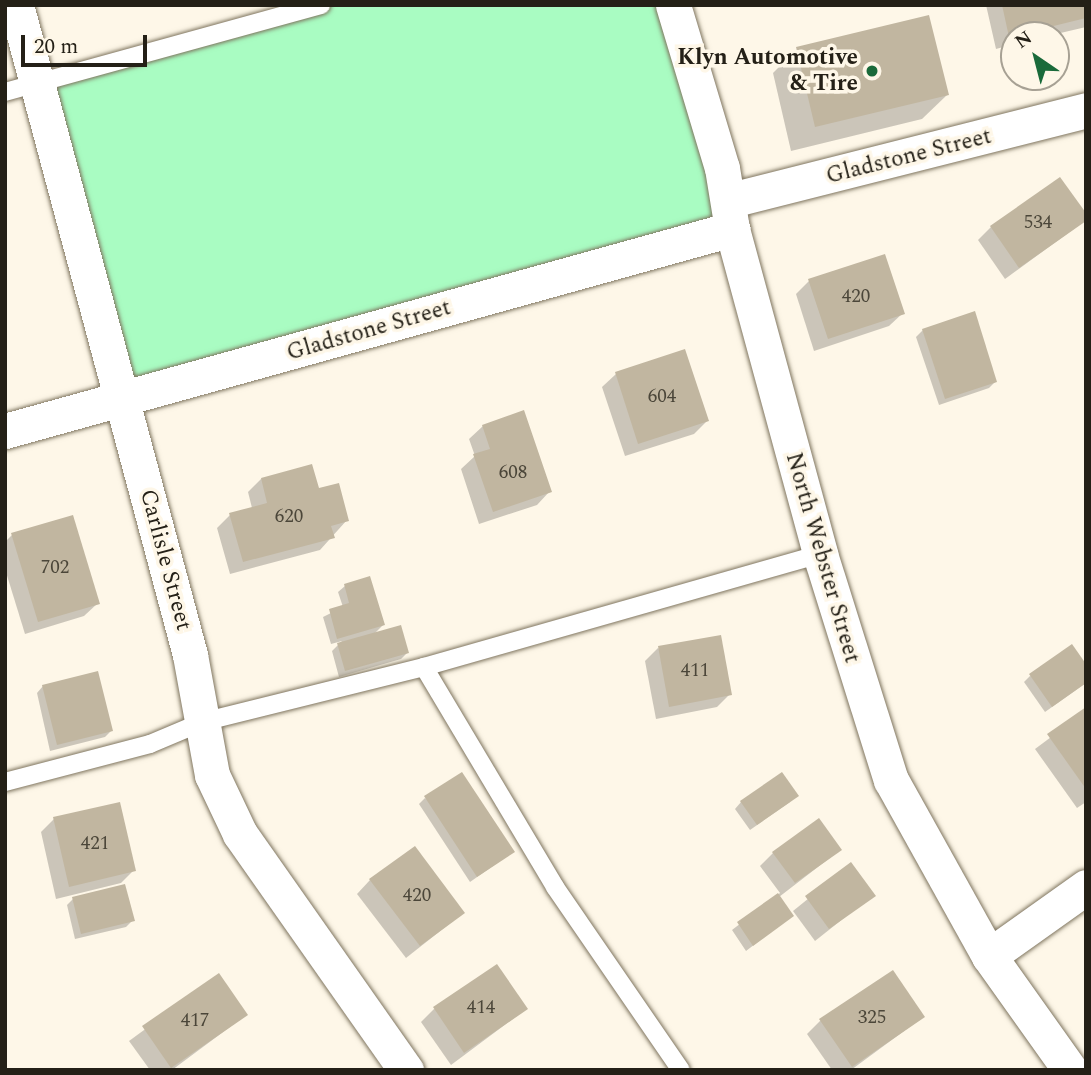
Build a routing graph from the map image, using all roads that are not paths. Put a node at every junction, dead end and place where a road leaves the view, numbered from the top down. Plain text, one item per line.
1 (16, 5) edge
2 (321, 5) edge
3 (673, 5) edge
4 (21, 88) edge
5 (1086, 110) edge
6 (731, 215) junction
7 (122, 399) junction
8 (5, 431) edge
9 (820, 554) junction
10 (424, 667) junction
11 (202, 722) junction
12 (5, 782) edge
13 (1086, 887) edge
14 (989, 956) junction
15 (406, 1070) edge
16 (681, 1070) edge
17 (1070, 1070) edge

1 - 4 street, Carlisle Street
2 - 4 lane
3 - 6 street, North Webster Street
4 - 7 street, Carlisle Street
5 - 6 street, Gladstone Street
6 - 7 street, Gladstone Street
6 - 9 street, North Webster Street
7 - 8 street, Gladstone Street
7 - 11 street, Carlisle Street
9 - 10 lane
9 - 14 street, North Webster Street
10 - 11 lane
10 - 16 lane
11 - 12 lane
11 - 15 street, Carlisle Street
13 - 14 street
14 - 17 street, North Webster Street

